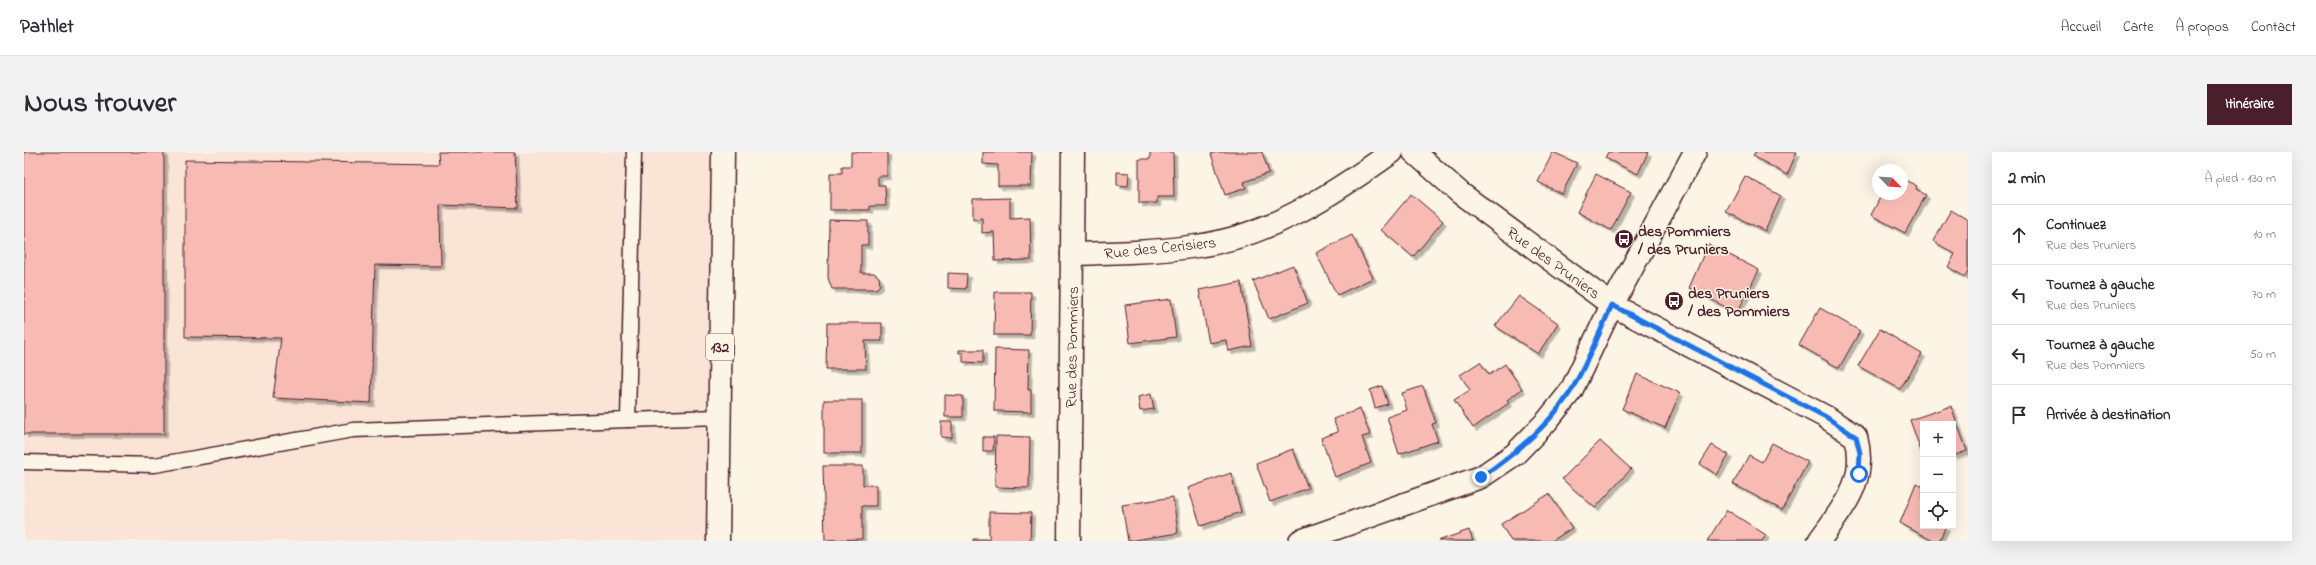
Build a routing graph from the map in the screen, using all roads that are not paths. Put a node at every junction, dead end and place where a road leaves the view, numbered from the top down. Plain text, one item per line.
1 (634, 152) edge
2 (722, 152) edge
3 (1073, 152) edge
4 (1392, 152) edge
5 (1414, 152) edge
6 (1695, 152) edge
7 (1072, 254) junction
8 (1612, 305) junction
9 (719, 417) junction
10 (628, 420) junction
11 (24, 462) edge
12 (718, 541) edge
13 (1069, 541) edge
14 (1300, 541) edge
15 (1819, 541) edge

1 - 10 lane
2 - 9 street, 132
3 - 7 street, Rue des Pommiers
4 - 7 street, Rue des Cerisiers
5 - 8 street, Rue des Pruniers
6 - 8 street
7 - 13 street, Rue des Pommiers
8 - 14 street
8 - 15 street, Rue des Pruniers
9 - 10 lane
9 - 12 street, 132
10 - 11 lane

